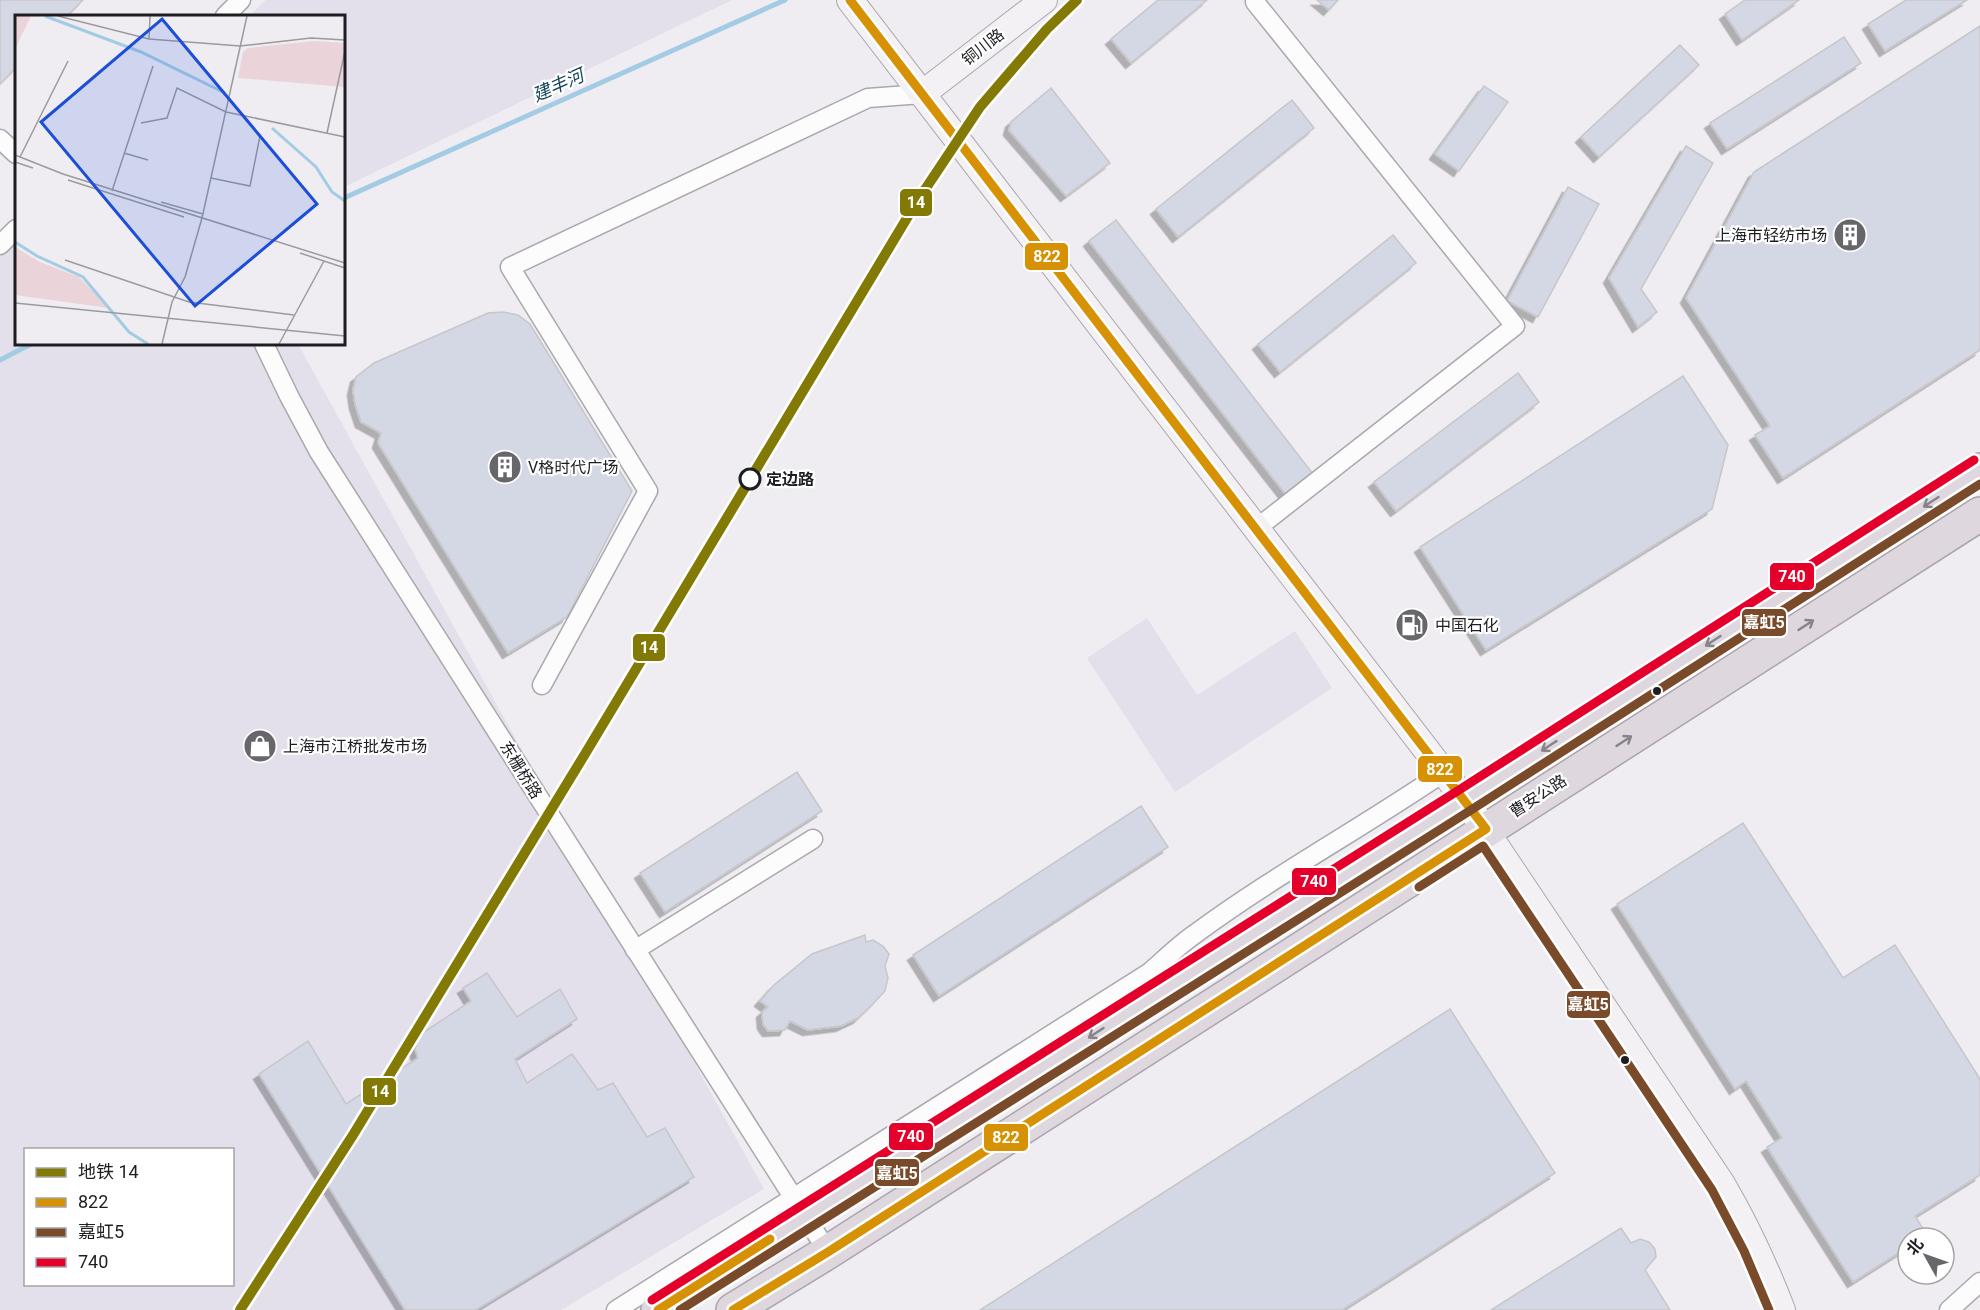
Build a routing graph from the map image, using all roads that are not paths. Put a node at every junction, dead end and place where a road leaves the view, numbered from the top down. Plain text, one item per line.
1 (241, 0) edge
2 (850, 0) edge
3 (1044, 0) edge
4 (1254, 2) dead end
5 (226, 15) edge
6 (922, 94) junction
7 (0, 139) edge
8 (15, 153) edge
9 (15, 230) edge
10 (0, 245) edge
11 (264, 345) edge
12 (1980, 470) edge
13 (1980, 514) edge
14 (1257, 528) junction
15 (542, 685) dead end
16 (1444, 772) junction
17 (1465, 800) junction
18 (1486, 830) junction
19 (813, 839) dead end
20 (635, 950) junction
21 (798, 1207) junction
22 (828, 1252) junction
23 (1980, 1282) edge
24 (616, 1310) edge
25 (658, 1310) edge
26 (733, 1310) edge
27 (1782, 1310) edge
28 (1948, 1310) edge

1 - 5 street
2 - 6 street
3 - 6 street, 铜川路
4 - 14 street
6 - 14 street
6 - 15 street
7 - 8 street
9 - 10 street
11 - 20 street, 东栅桥路
12 -> 17 highway
18 -> 13 highway, 曹安公路
14 - 16 street
16 - 17 street
16 - 21 street
17 - 18 street
17 -> 21 highway
18 - 22 highway, 曹安公路
18 - 27 street
19 - 20 street
20 - 21 street, 东栅桥路
21 - 22 street, 东栅桥路
21 - 24 street
21 - 25 highway
22 - 26 highway, 曹安公路
23 - 28 street

